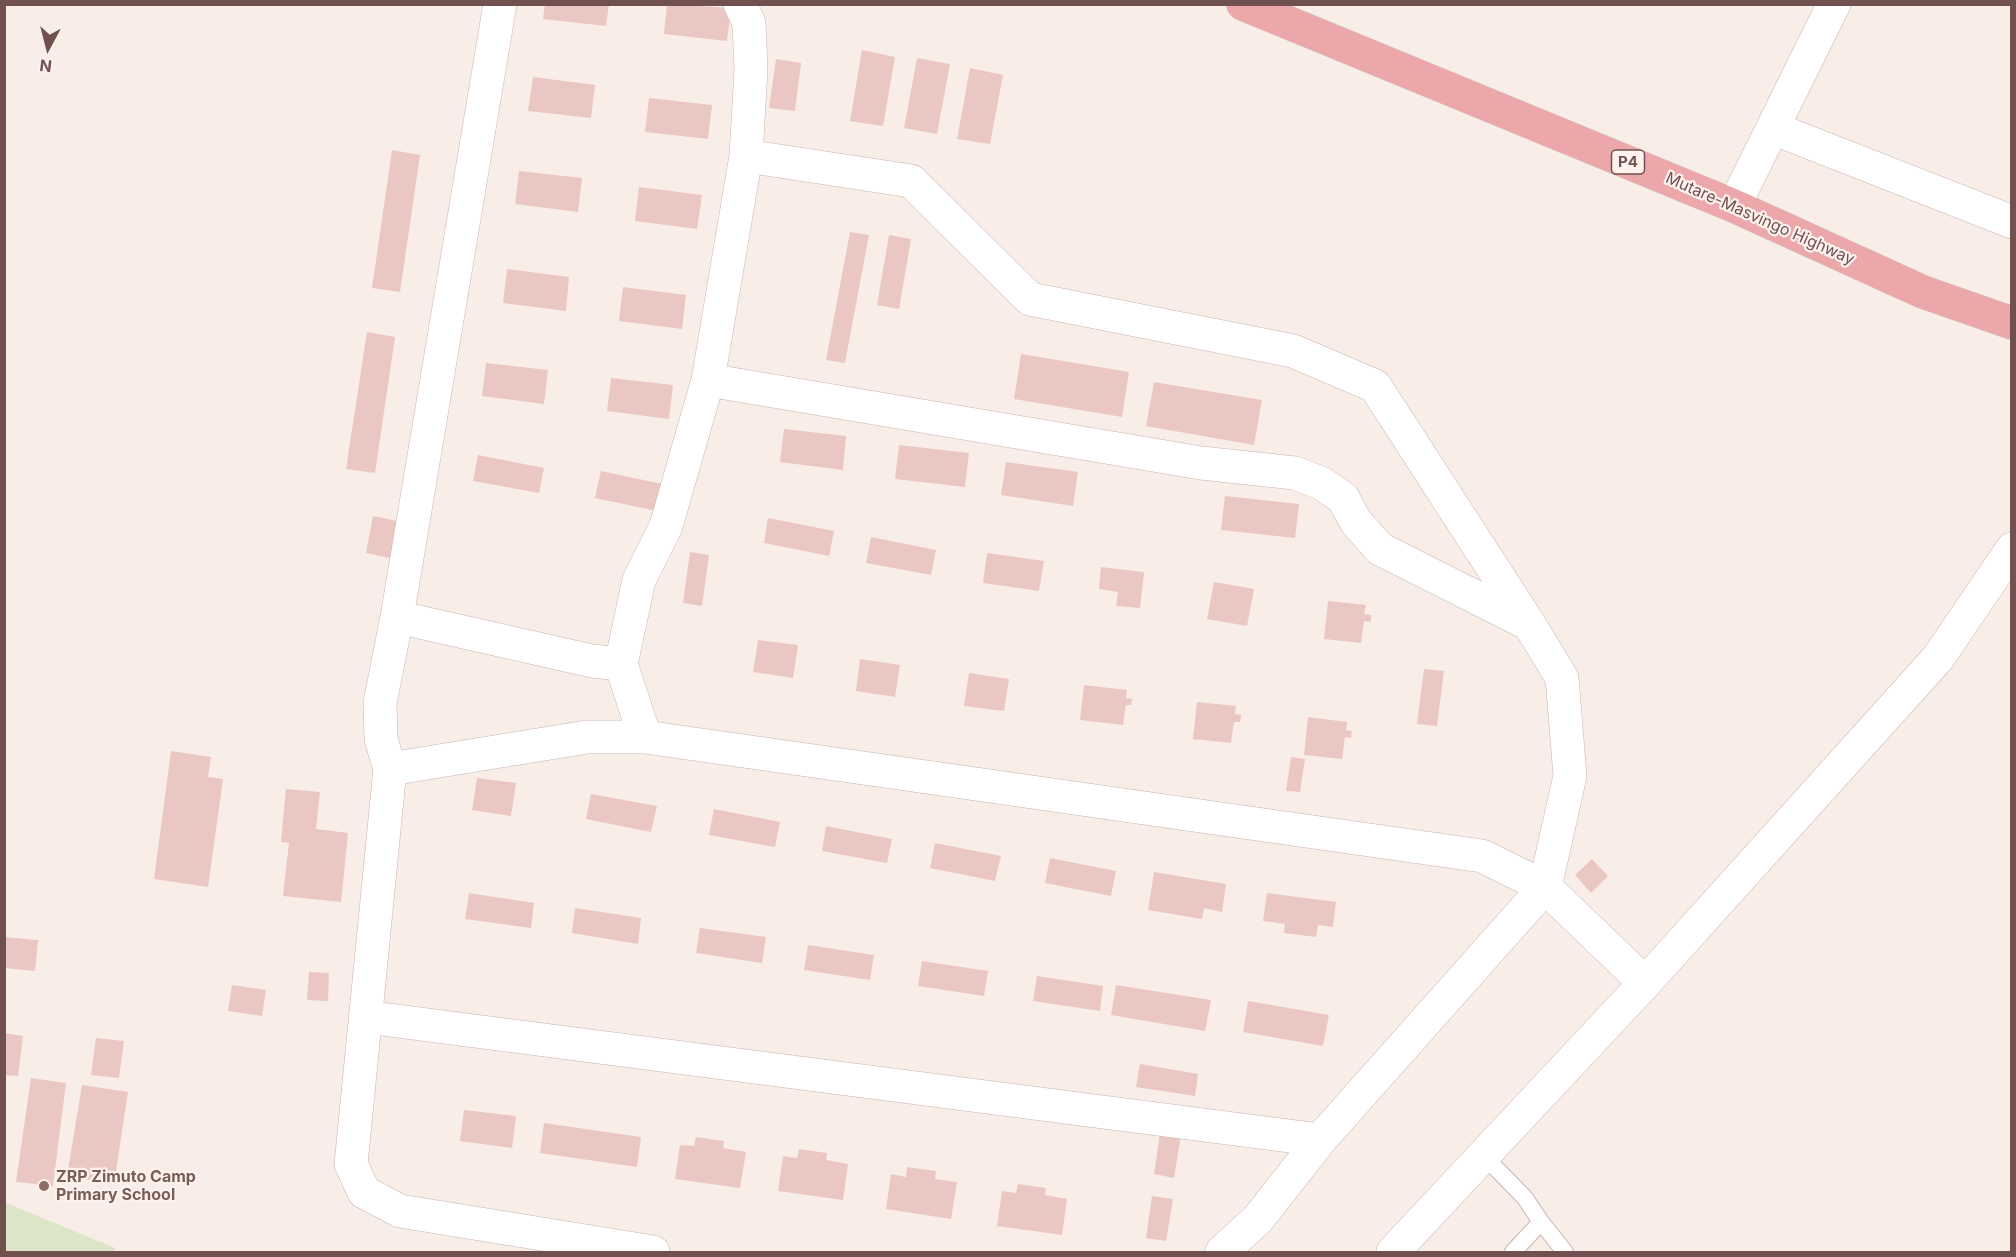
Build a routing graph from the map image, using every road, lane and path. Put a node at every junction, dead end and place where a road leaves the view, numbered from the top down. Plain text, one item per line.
1 (500, 4) edge
2 (740, 4) edge
3 (1243, 4) edge
4 (1834, 4) edge
5 (1774, 129) junction
6 (746, 156) junction
7 (1734, 206) junction
8 (2012, 222) edge
9 (2012, 323) edge
10 (708, 380) junction
11 (2012, 549) edge
12 (397, 617) junction
13 (1529, 624) junction
14 (621, 664) junction
15 (645, 737) junction
16 (390, 769) junction
17 (1545, 887) junction
18 (1645, 983) junction
19 (366, 1017) junction
20 (1320, 1140) junction
21 (1484, 1156) junction
22 (1541, 1222) junction
23 (653, 1252) edge
24 (1222, 1252) edge
25 (1393, 1252) edge
26 (1513, 1252) edge
27 (1565, 1252) edge

1 - 12 street
2 - 6 street
3 - 7 highway, Mutare-Masvingo Highway / P4
4 - 5 street
5 - 7 street
5 - 8 street
6 - 10 street
6 - 13 street
7 - 9 highway, Mutare-Masvingo Highway / P4
10 - 13 street
10 - 14 street
11 - 18 street
12 - 14 street
12 - 16 street
13 - 17 street
14 - 15 street
15 - 16 street
15 - 17 street
16 - 19 street
17 - 18 street
17 - 20 street
18 - 21 street
19 - 20 street
19 - 23 street
20 - 24 street
21 - 22 lane
21 - 25 street
22 - 26 lane
22 - 27 lane

